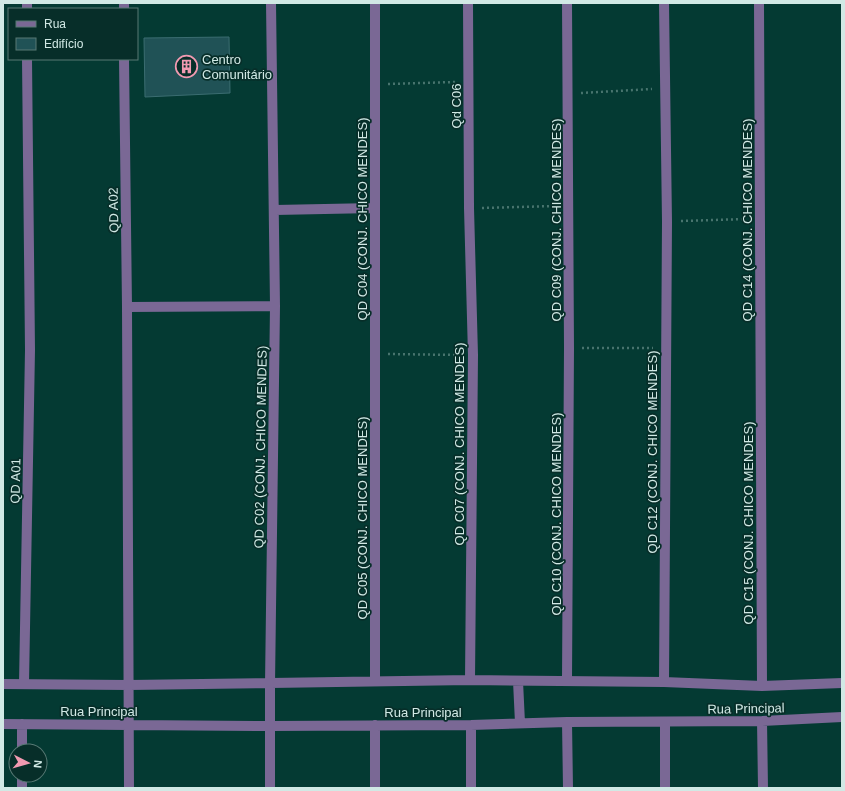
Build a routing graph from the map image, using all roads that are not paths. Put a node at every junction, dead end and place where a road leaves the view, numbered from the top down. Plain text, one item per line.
1 (271, 3) edge
2 (375, 3) edge
3 (468, 3) edge
4 (567, 3) edge
5 (664, 3) edge
6 (759, 3) edge
7 (27, 60) edge
8 (124, 60) edge
9 (374, 208) junction
10 (469, 208) joint
11 (275, 210) junction
12 (275, 306) junction
13 (127, 307) junction
14 (569, 348) joint
15 (375, 354) joint
16 (760, 361) joint
17 (470, 680) junction
18 (375, 681) junction
19 (518, 681) junction
20 (568, 681) junction
21 (664, 682) junction
22 (842, 683) edge
23 (3, 684) edge
24 (24, 684) junction
25 (270, 684) junction
26 (129, 685) junction
27 (762, 686) junction
28 (842, 717) edge
29 (567, 722) junction
30 (665, 722) junction
31 (762, 722) junction
32 (520, 723) junction
33 (3, 724) edge
34 (22, 724) junction
35 (128, 724) junction
36 (375, 725) junction
37 (471, 725) junction
38 (270, 726) junction
39 (22, 743) edge
40 (129, 788) edge
41 (270, 788) edge
42 (375, 788) edge
43 (471, 788) edge
44 (568, 788) edge
45 (665, 788) edge
46 (763, 788) edge

1 - 11 street, QD C02 (CONJ. CHICO MENDES)
2 - 9 street, QD C04 (CONJ. CHICO MENDES)
3 - 10 street, Qd C06
4 - 14 street, QD C09 (CONJ. CHICO MENDES)
5 - 21 street, QD C12 (CONJ. CHICO MENDES)
6 - 16 street, QD C14 (CONJ. CHICO MENDES)
7 - 24 street, QD A01
8 - 13 street, QD A02
9 - 11 street
9 - 15 street, QD C04 (CONJ. CHICO MENDES)
10 - 17 street, QD C07 (CONJ. CHICO MENDES)
11 - 12 street, QD C02 (CONJ. CHICO MENDES)
12 - 13 street
12 - 25 street, QD C02 (CONJ. CHICO MENDES)
13 - 26 street, QD A02
14 - 20 street, QD C10 (CONJ. CHICO MENDES)
15 - 18 street, QD C05 (CONJ. CHICO MENDES)
16 - 27 street, QD C15 (CONJ. CHICO MENDES)
17 - 18 street, Rua Principal
17 - 19 street, Rua Principal
18 - 25 street, Rua Principal
19 - 20 street, Rua Principal
19 - 32 street
20 - 21 street, Rua Principal
21 - 27 street, Rua Principal
22 - 27 street, Rua Principal
23 - 24 street, Rua Principal
24 - 26 street, Rua Principal
25 - 26 street, Rua Principal
25 - 38 street, QD C02 (CONJ. CHICO MENDES)
26 - 35 street
28 - 31 street, Rua Principal
29 - 30 street, Rua Principal
29 - 32 street, Rua Principal
29 - 44 street
30 - 31 street, Rua Principal
30 - 45 street
31 - 46 street
32 - 37 street, Rua Principal
33 - 34 street, Rua Principal
34 - 35 street, Rua Principal
34 - 39 street
35 - 38 street, Rua Principal
35 - 40 street
36 - 37 street, Rua Principal
36 - 38 street, Rua Principal
36 - 42 street
37 - 43 street
38 - 41 street, QD C02 (CONJ. CHICO MENDES)

